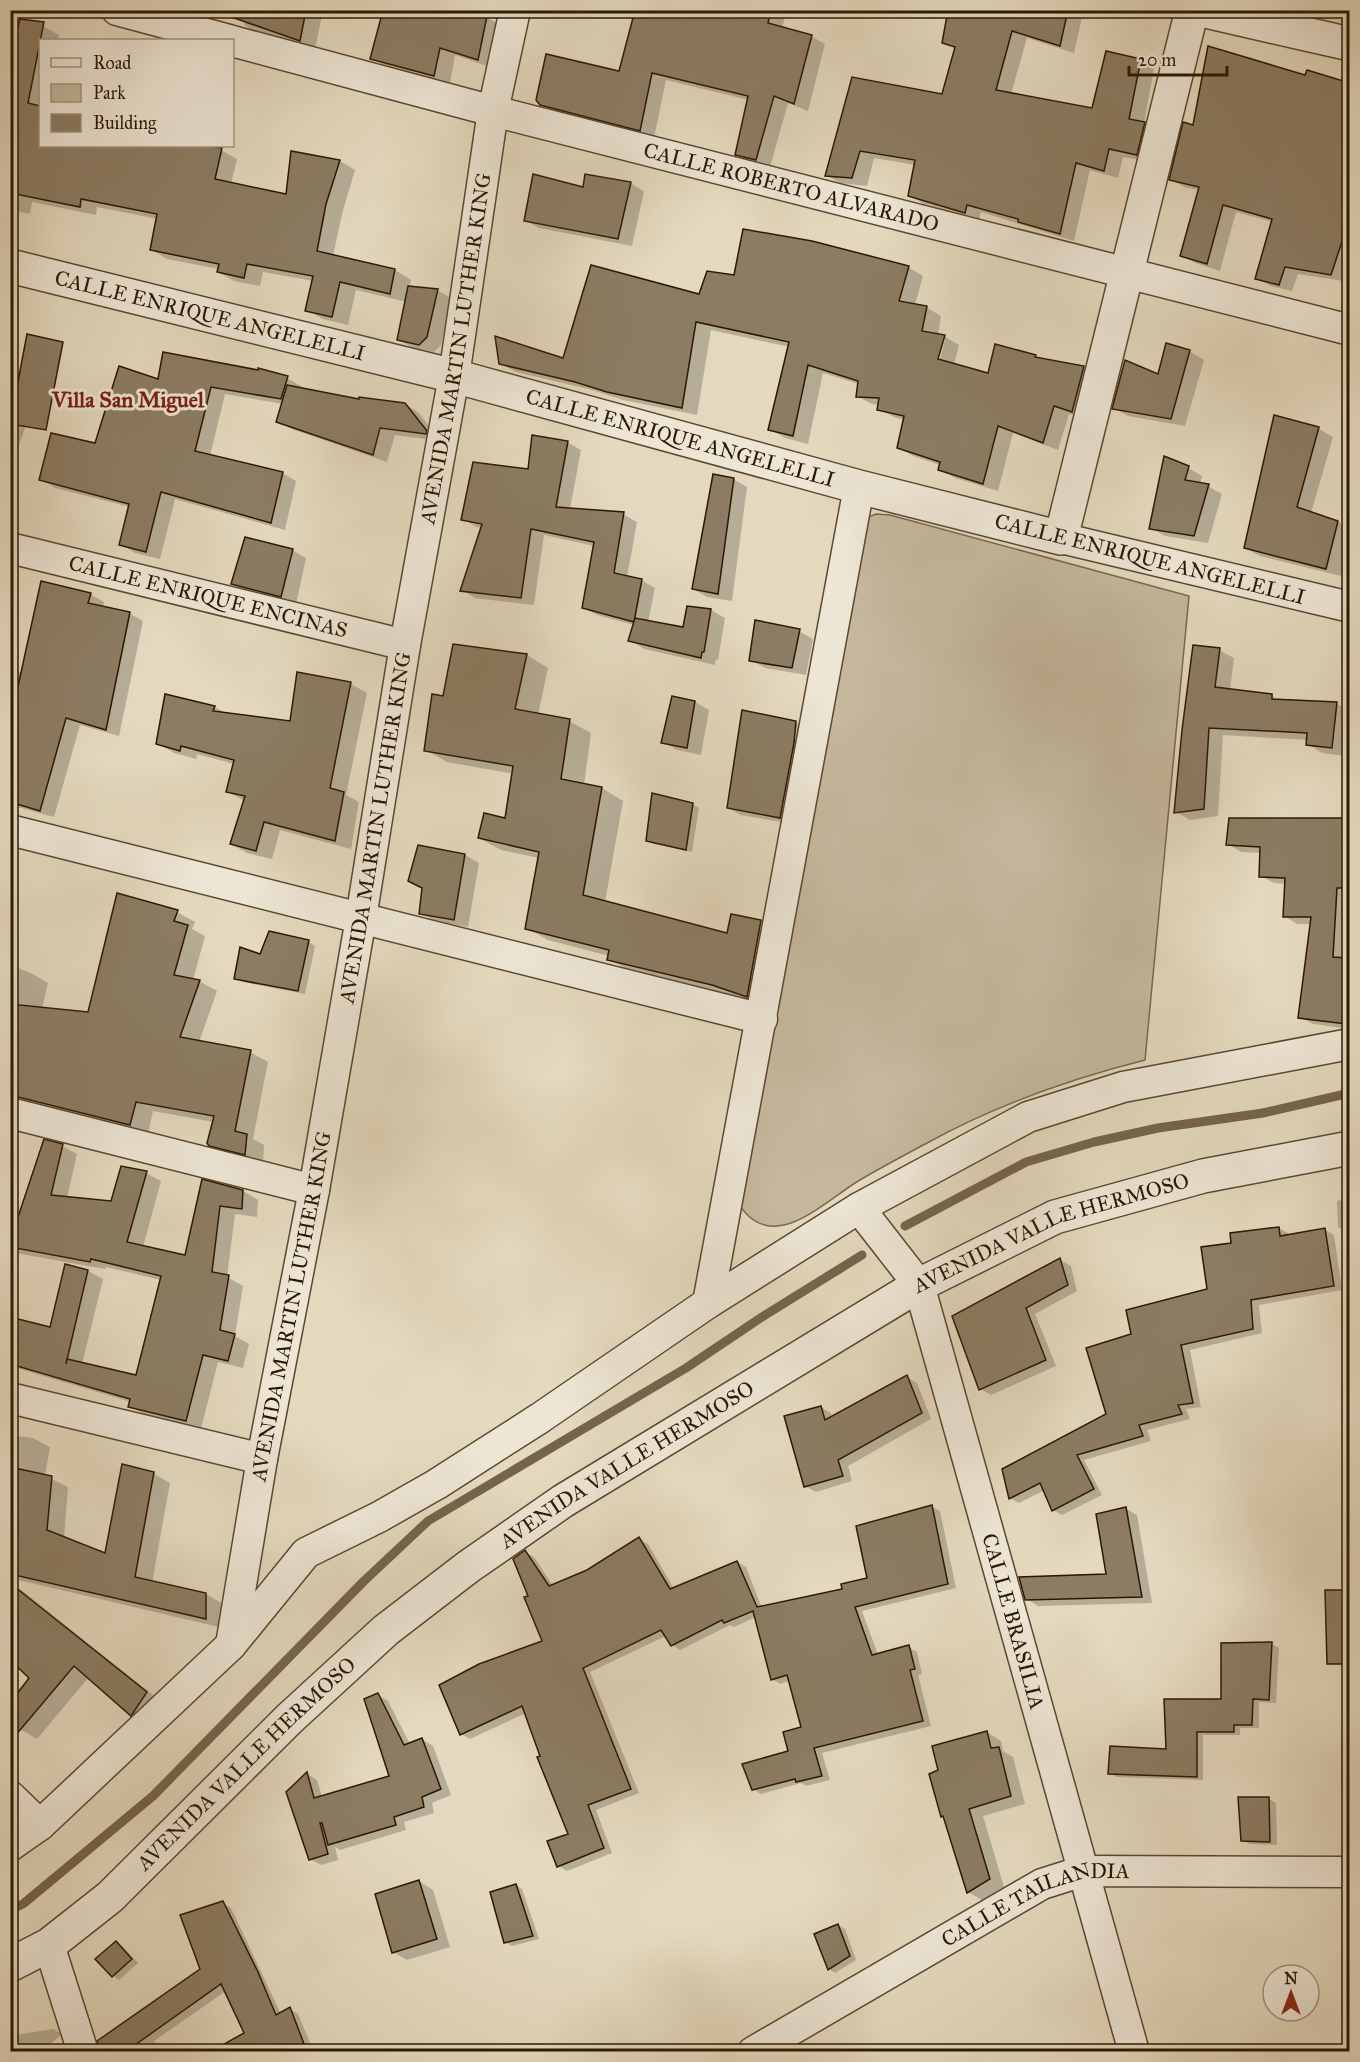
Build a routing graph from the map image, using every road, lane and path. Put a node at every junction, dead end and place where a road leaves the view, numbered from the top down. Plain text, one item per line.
1 (117, 10) edge
2 (515, 10) edge
3 (1192, 10) edge
4 (1201, 10) edge
5 (1346, 38) edge
6 (224, 39) edge
7 (234, 42) edge
8 (493, 111) junction
9 (10, 266) edge
10 (1126, 274) junction
11 (1350, 330) edge
12 (454, 376) junction
13 (859, 487) junction
14 (1061, 538) junction
15 (10, 548) edge
16 (1350, 607) edge
17 (405, 645) junction
18 (10, 830) edge
19 (361, 918) junction
20 (762, 1019) junction
21 (1350, 1044) edge
22 (10, 1113) edge
23 (1350, 1148) edge
24 (314, 1190) junction
25 (859, 1208) junction
26 (919, 1285) junction
27 (708, 1303) junction
28 (10, 1398) edge
29 (262, 1459) junction
30 (231, 1646) junction
31 (10, 1796) edge
32 (40, 1825) junction
33 (10, 1846) edge
34 (1083, 1871) junction
35 (1350, 1872) edge
36 (50, 1945) junction
37 (10, 1965) edge
38 (83, 2052) edge
39 (753, 2052) edge
40 (1134, 2052) edge

1 - 6 street, CALLE ROBERTO ALVARADO
2 - 8 street, AVENIDA MARTIN LUTHER KING
3 - 10 street
4 - 5 street
7 - 8 street, CALLE ROBERTO ALVARADO
8 - 10 street, CALLE ROBERTO ALVARADO
8 - 12 street, AVENIDA MARTIN LUTHER KING
9 - 12 street, CALLE ENRIQUE ANGELELLI
10 - 11 street, CALLE ROBERTO ALVARADO
10 - 14 street
12 - 13 street, CALLE ENRIQUE ANGELELLI
12 - 17 street, AVENIDA MARTIN LUTHER KING
13 - 14 street, CALLE ENRIQUE ANGELELLI
13 - 20 street
14 - 16 street, CALLE ENRIQUE ANGELELLI
15 - 17 street, CALLE ENRIQUE ENCINAS
17 - 19 street, AVENIDA MARTIN LUTHER KING
18 - 19 street
19 - 20 street
19 - 24 street, AVENIDA MARTIN LUTHER KING
20 - 27 street
21 - 25 street
22 - 24 street
23 - 26 street, AVENIDA VALLE HERMOSO
24 - 29 street, AVENIDA MARTIN LUTHER KING
25 - 26 street, CALLE BRASILIA
25 - 27 street
26 - 34 street, CALLE BRASILIA
26 - 36 street, AVENIDA VALLE HERMOSO
27 - 30 street
28 - 29 street
29 - 30 street, AVENIDA MARTIN LUTHER KING
30 - 32 street
31 - 32 street
32 - 33 street
34 - 35 street, CALLE TAILANDIA
34 - 39 street, CALLE TAILANDIA
34 - 40 street, CALLE BRASILIA
36 - 37 street, AVENIDA VALLE HERMOSO
36 - 38 street

